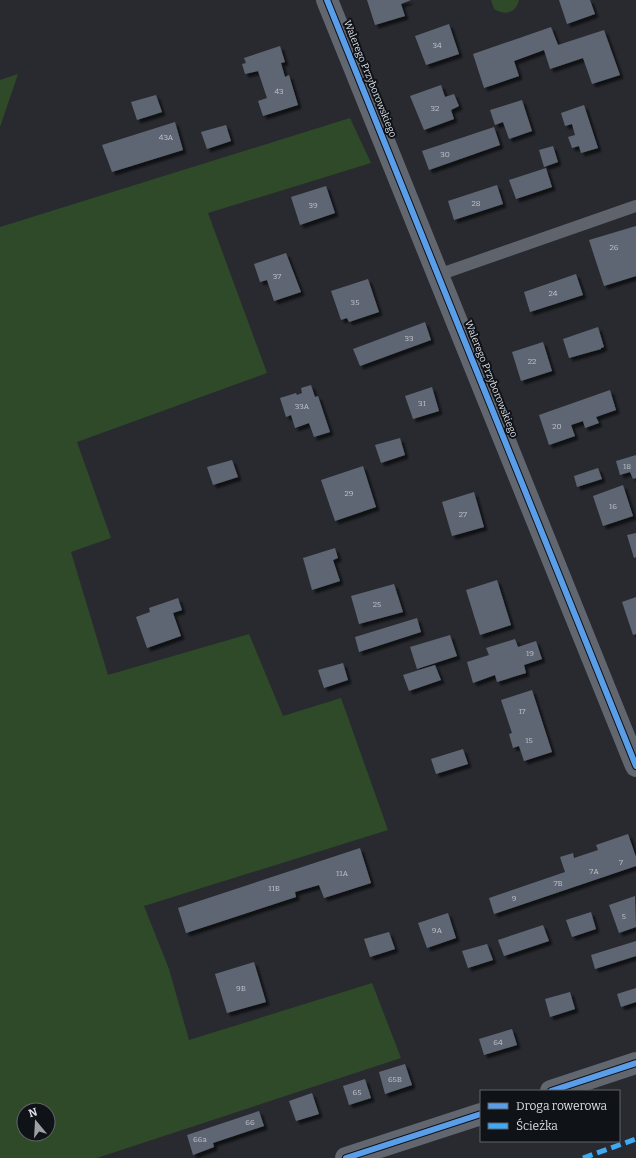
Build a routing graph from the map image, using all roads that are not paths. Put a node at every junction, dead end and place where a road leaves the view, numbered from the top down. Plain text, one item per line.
1 (327, 0) edge
2 (636, 206) edge
3 (438, 275) junction
4 (636, 766) edge
5 (636, 1063) edge
6 (554, 1090) edge
7 (480, 1114) edge
8 (346, 1158) edge

1 - 3 street, Walerego Przyborowskiego
2 - 3 lane
3 - 4 street, Walerego Przyborowskiego
5 - 6 street
7 - 8 street

